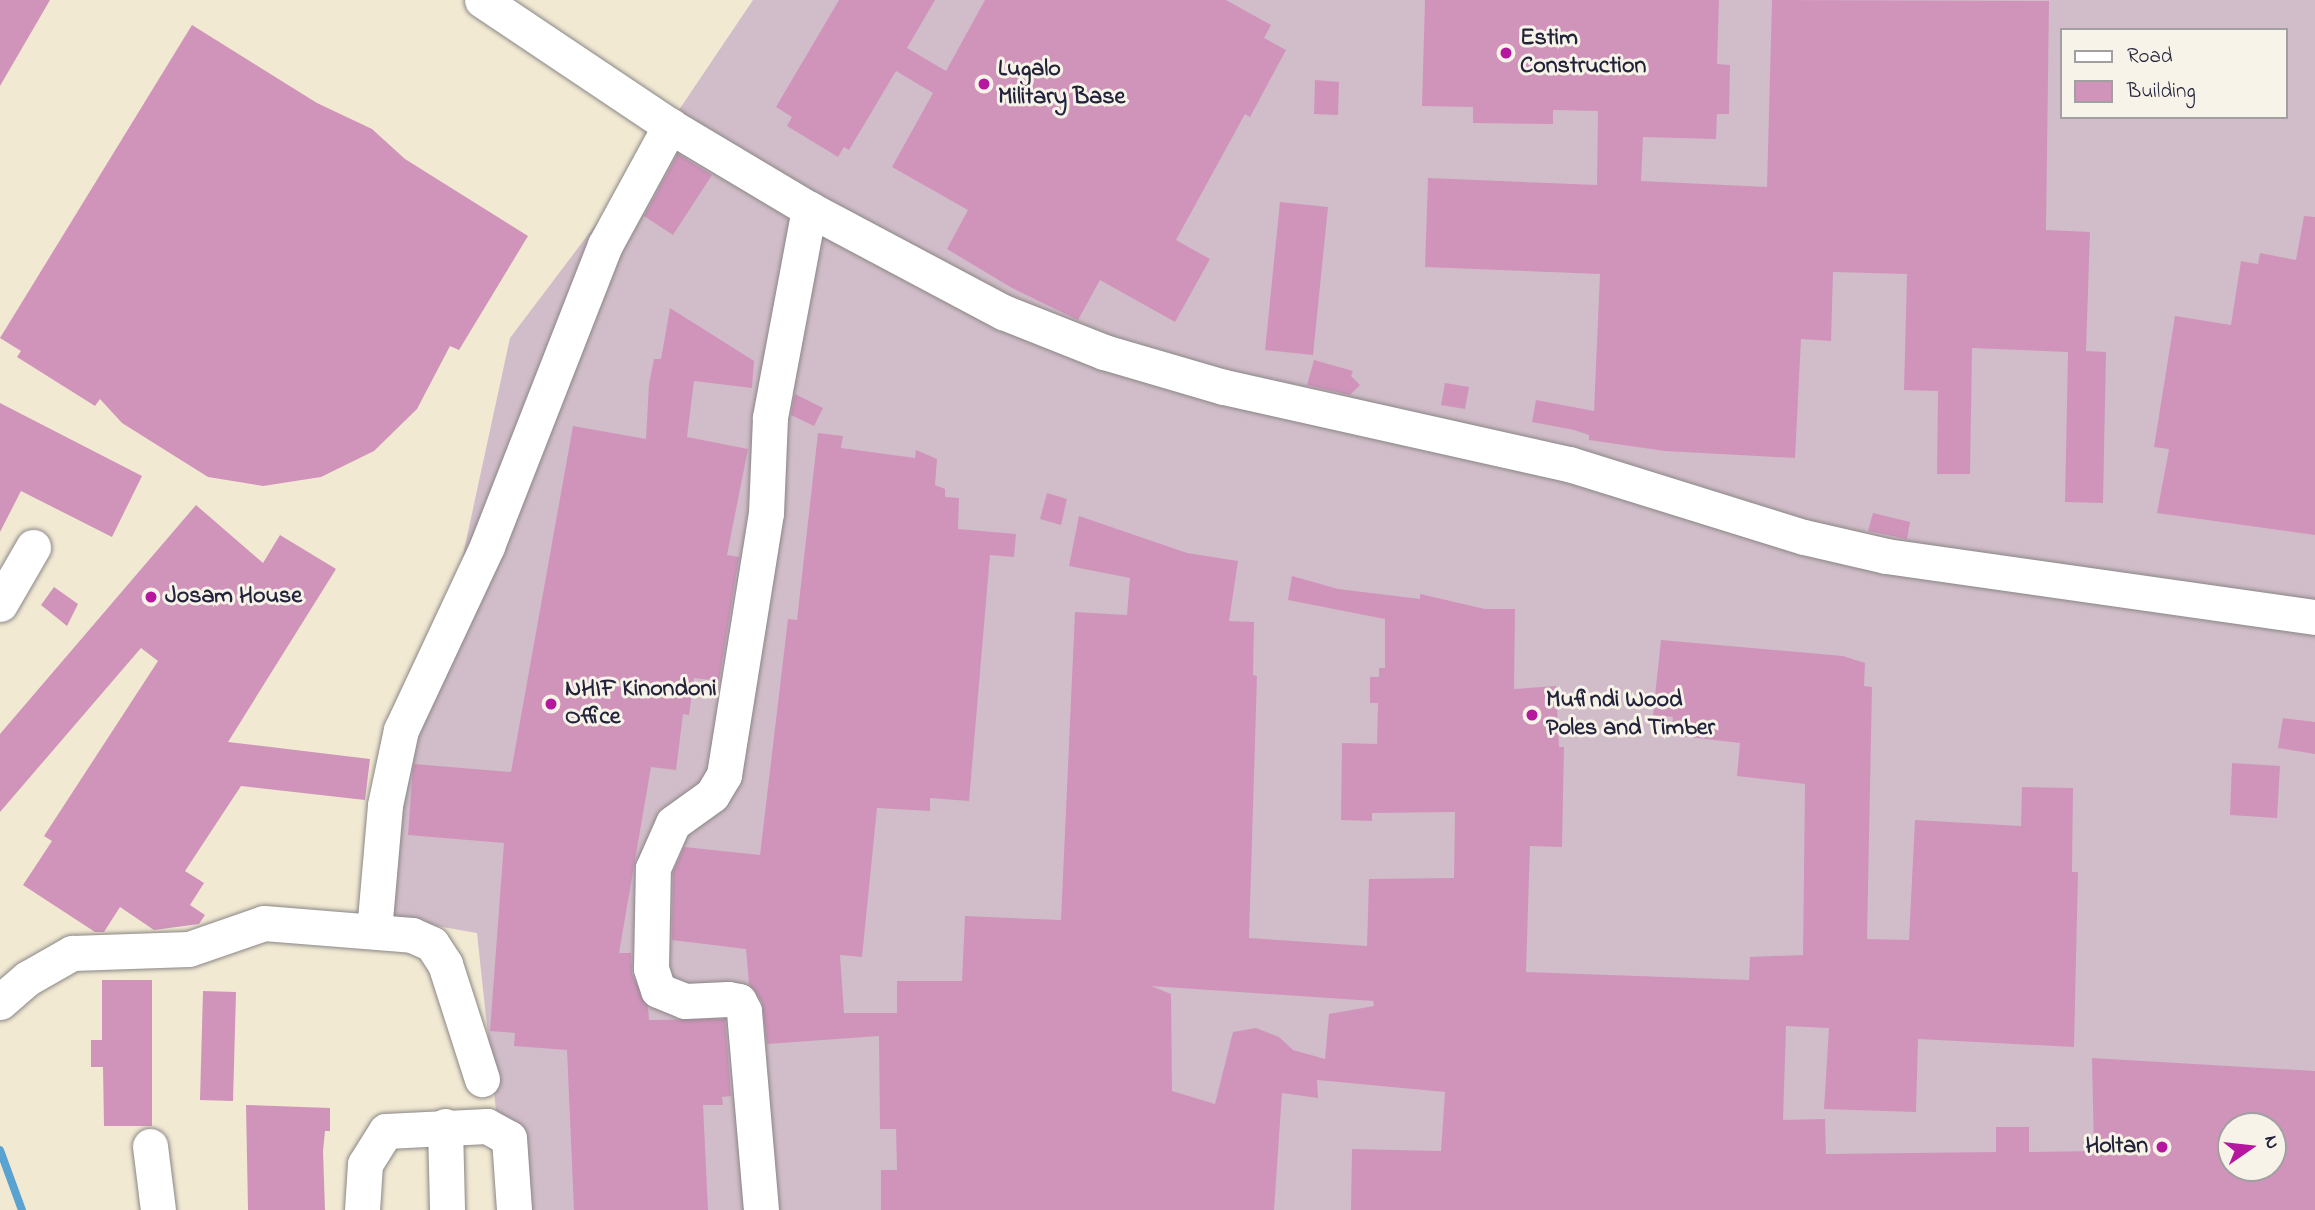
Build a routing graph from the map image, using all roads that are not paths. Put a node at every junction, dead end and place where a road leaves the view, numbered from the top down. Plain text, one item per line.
1 (482, 0) edge
2 (670, 125) junction
3 (808, 209) junction
4 (33, 548) dead end
5 (0, 604) edge
6 (2315, 617) edge
7 (374, 931) junction
8 (0, 1002) edge
9 (482, 1079) dead end
10 (444, 1126) junction
11 (150, 1146) dead end
12 (158, 1210) edge
13 (362, 1210) edge
14 (447, 1210) edge
15 (514, 1210) edge
16 (761, 1210) edge

1 - 2 lane
2 - 3 lane
2 - 7 lane
3 - 6 lane
3 - 16 lane
4 - 5 lane
7 - 8 lane
7 - 9 lane
10 - 13 lane
10 - 14 lane
10 - 15 lane
11 - 12 lane

